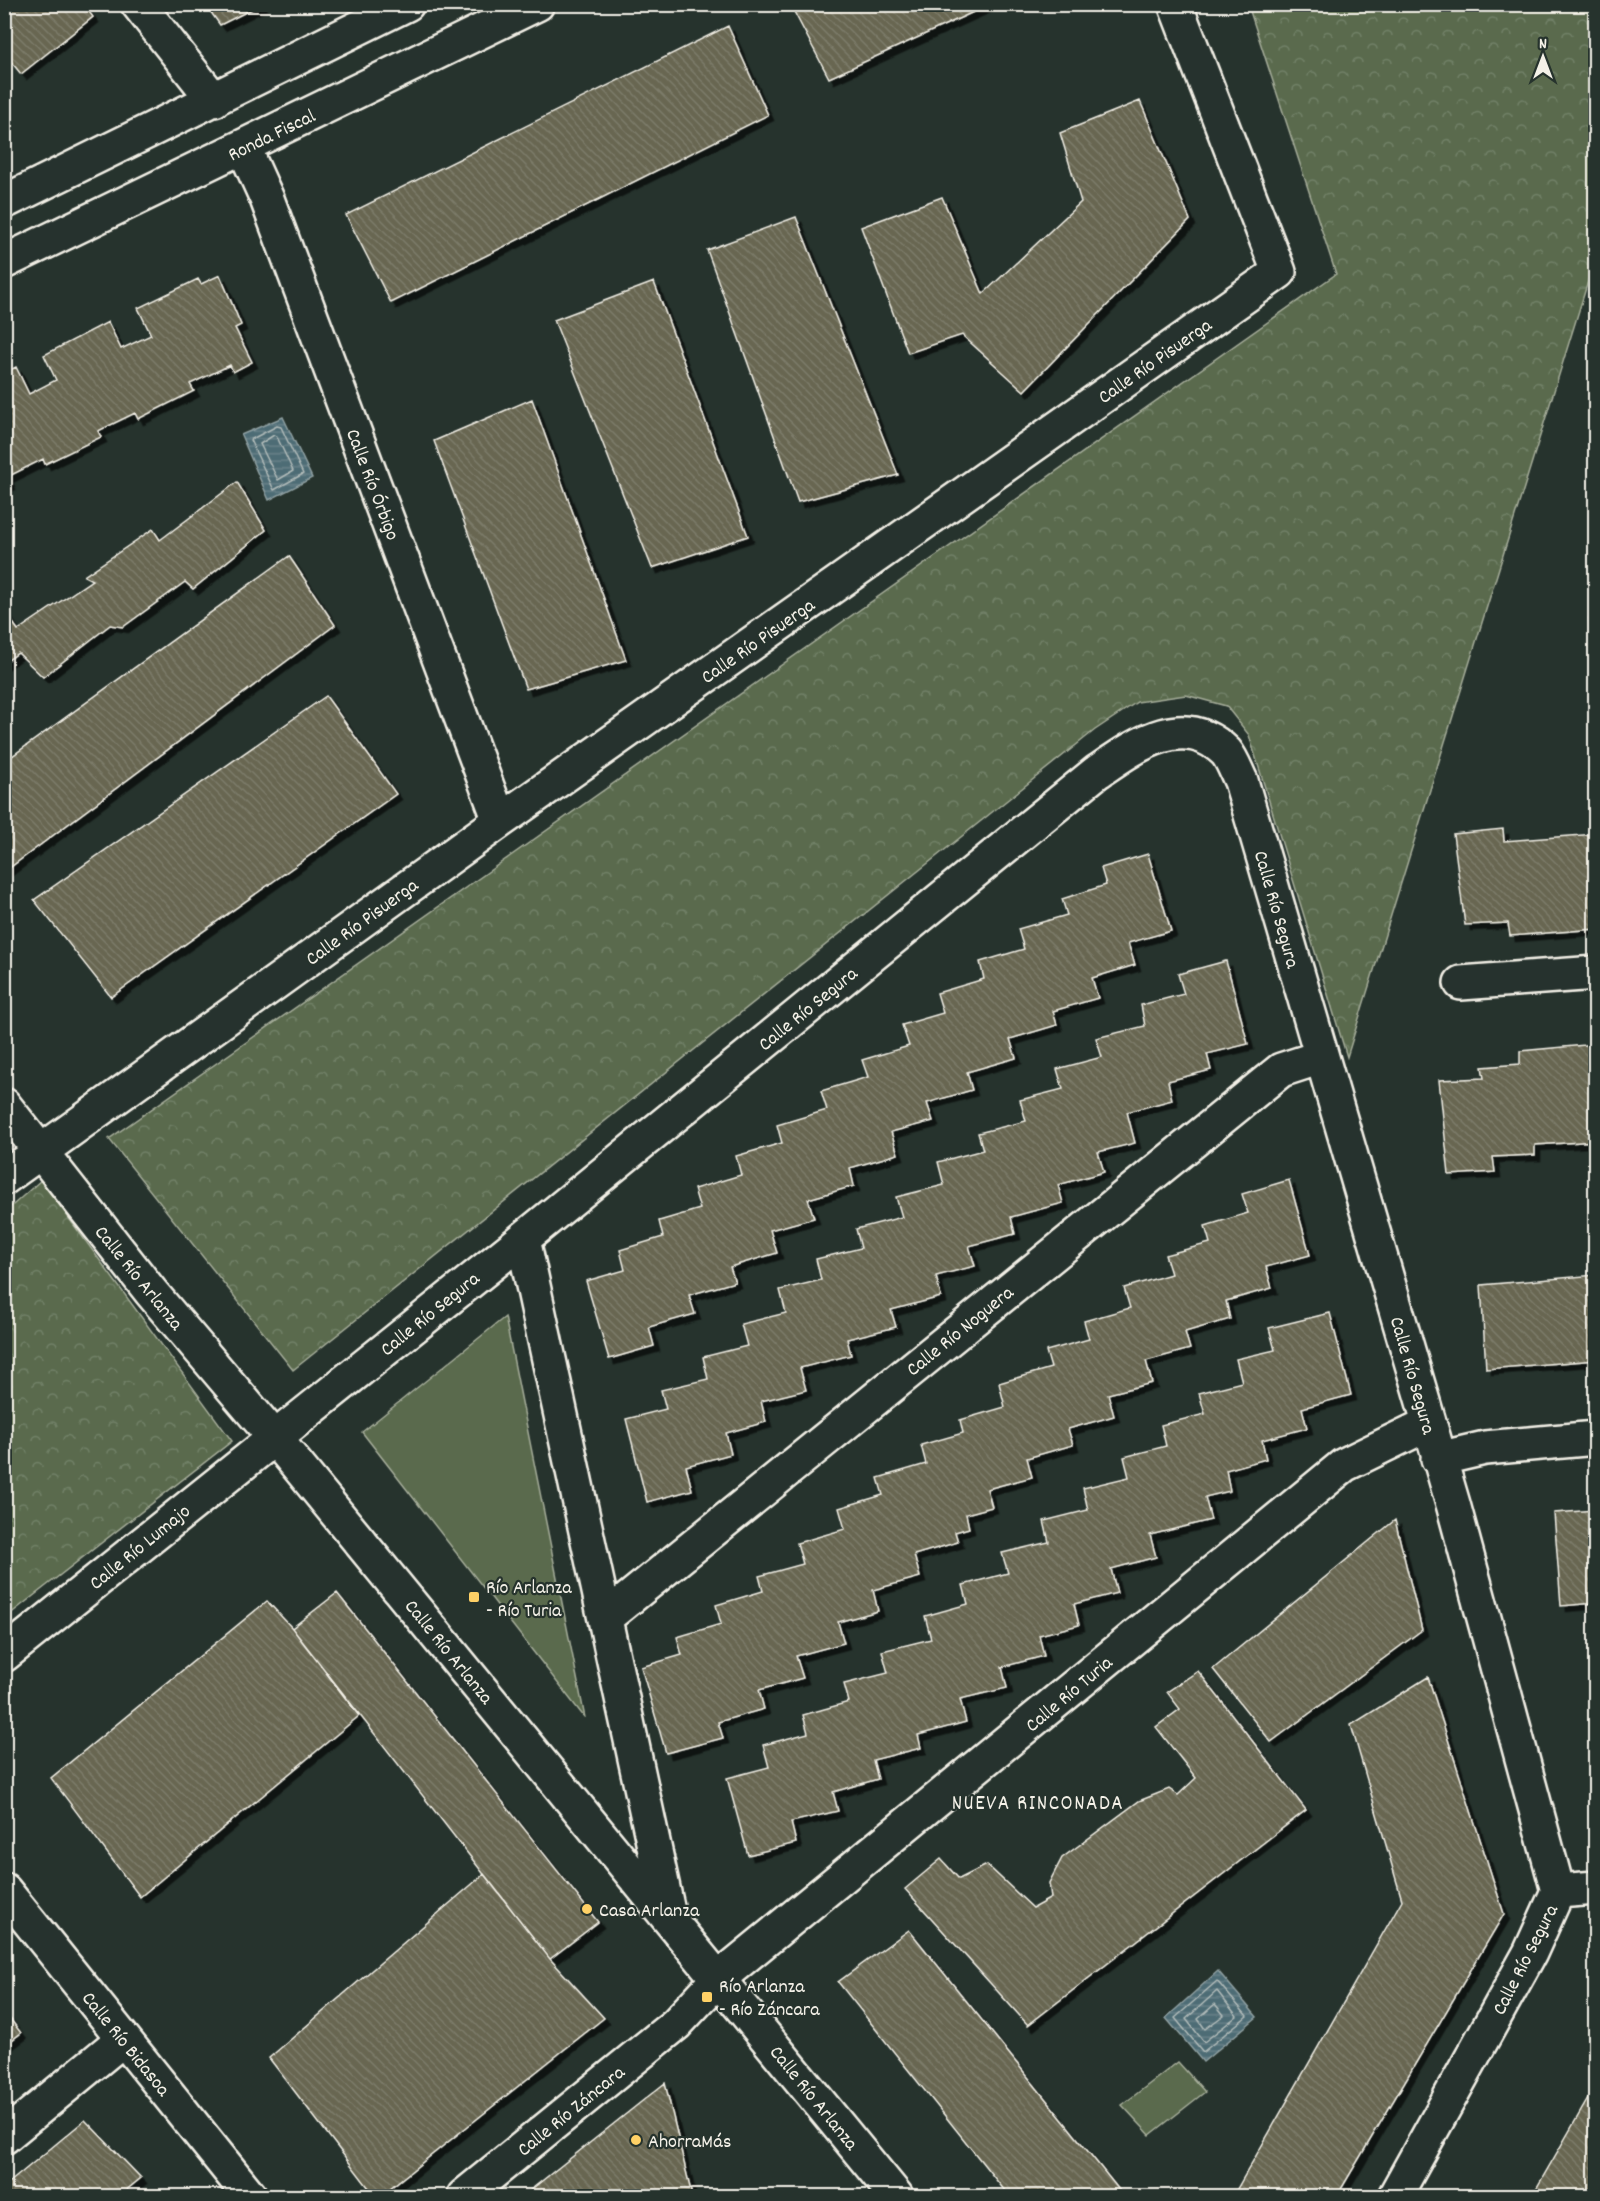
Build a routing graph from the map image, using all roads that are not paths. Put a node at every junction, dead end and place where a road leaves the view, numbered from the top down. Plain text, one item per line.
1 (138, 4) edge
2 (407, 4) edge
3 (537, 4) edge
4 (1175, 4) edge
5 (214, 100) junction
6 (244, 148) junction
7 (4, 202) edge
8 (4, 262) edge
9 (500, 821) junction
10 (1596, 973) edge
11 (1461, 983) dead end
12 (1322, 1057) junction
13 (4, 1105) edge
14 (40, 1150) junction
15 (4, 1178) edge
16 (523, 1239) junction
17 (1428, 1424) junction
18 (274, 1437) junction
19 (1596, 1438) edge
20 (1438, 1459) junction
21 (605, 1618) junction
22 (4, 1654) edge
23 (1596, 1888) edge
24 (4, 1890) edge
25 (1558, 1891) junction
26 (670, 1921) junction
27 (718, 1979) junction
28 (676, 2024) joint
29 (123, 2039) junction
30 (4, 2137) edge
31 (250, 2196) edge
32 (464, 2196) edge
33 (896, 2196) edge
34 (1395, 2196) edge

1 - 5 street
2 - 5 street
3 - 6 street, Ronda Fiscal
4 - 9 street, Calle Río Pisuerga
5 - 7 street
6 - 8 street, Ronda Fiscal
6 - 9 street, Calle Río Órbigo
9 - 14 street, Calle Río Pisuerga
10 - 11 street
12 - 16 street, Calle Río Segura
12 - 17 street, Calle Río Segura
12 - 21 street, Calle Río Noguera
13 - 14 street, Calle Río Arlanza
14 - 15 street, Calle Río Pisuerga
14 - 18 street, Calle Río Arlanza
16 - 18 street, Calle Río Segura
16 - 21 street
17 - 20 street, Calle Río Segura
17 - 27 street, Calle Río Turia
18 - 22 street, Calle Río Lumajo
18 - 26 street, Calle Río Arlanza
19 - 20 street
20 - 25 street, Calle Río Segura
21 - 26 street
23 - 25 street
24 - 29 street, Calle Río Bidasoa
25 - 34 street, Calle Río Segura
26 - 27 street, Calle Río Arlanza
27 - 28 street, Calle Río Turia
27 - 33 street, Calle Río Arlanza
28 - 32 street, Calle Río Záncara
29 - 30 street
29 - 31 street, Calle Río Bidasoa

